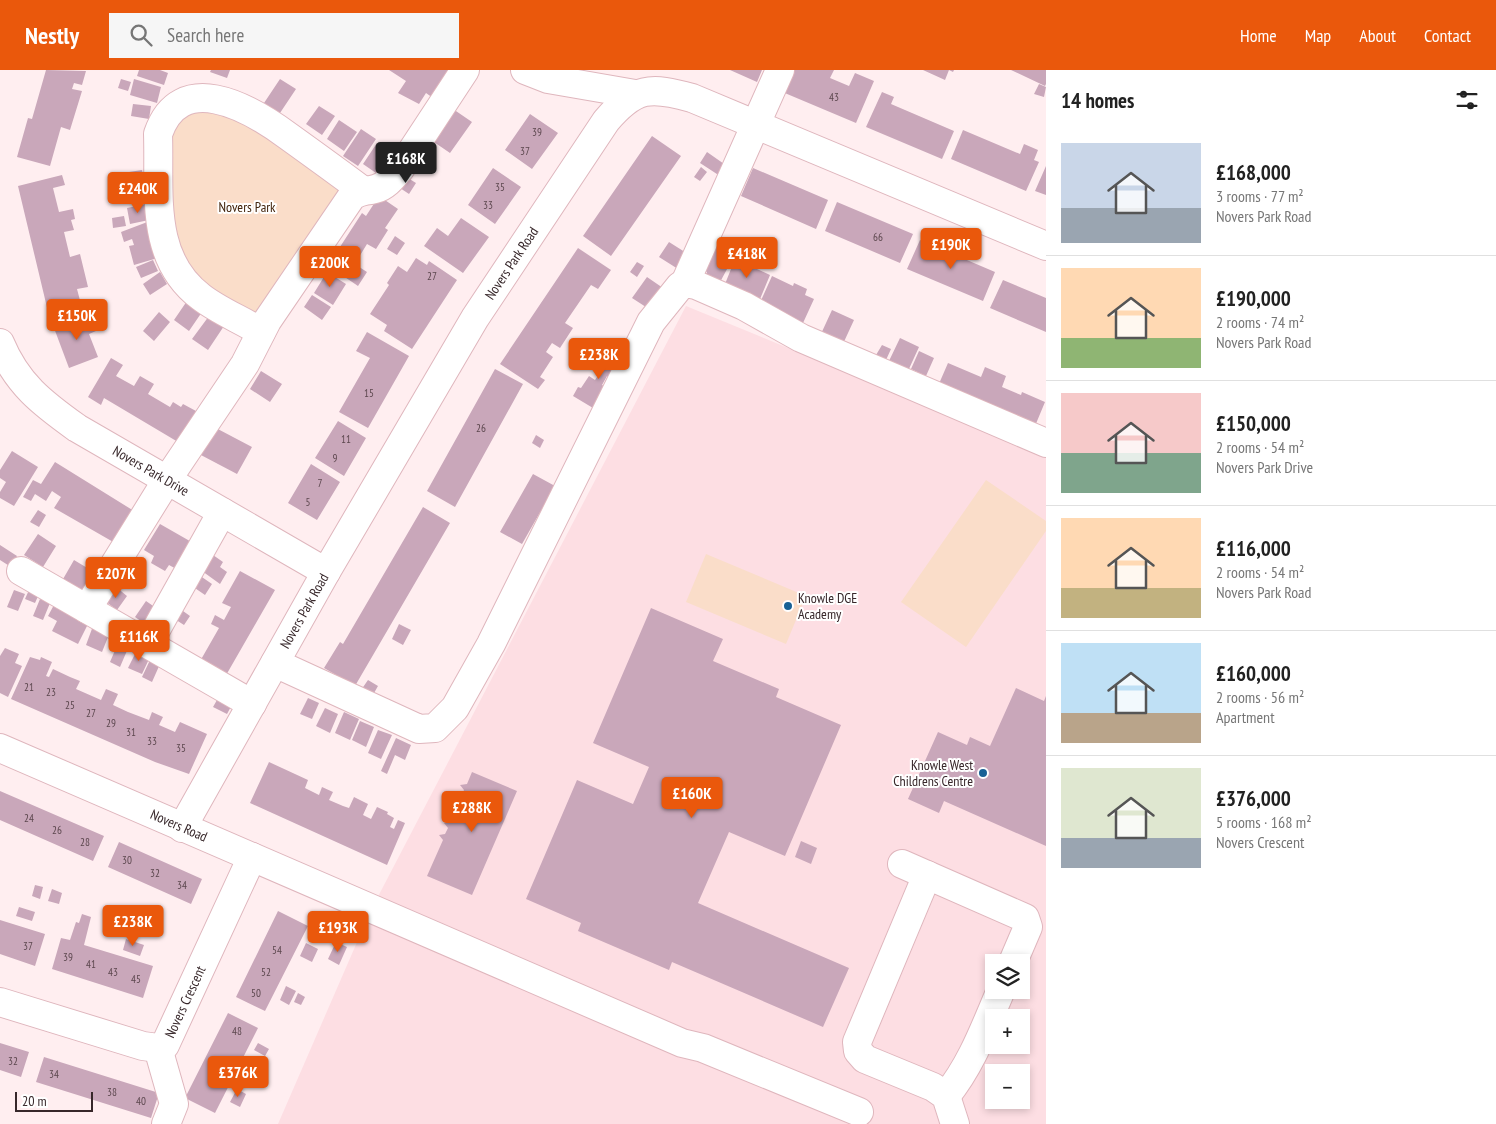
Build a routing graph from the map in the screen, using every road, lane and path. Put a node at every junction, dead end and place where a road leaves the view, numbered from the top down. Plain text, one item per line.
1 (465, 70) edge
2 (525, 70) edge
3 (780, 70) edge
4 (635, 94) junction
5 (756, 125) junction
6 (362, 190) junction
7 (1046, 246) edge
8 (685, 283) junction
9 (261, 332) junction
10 (0, 343) edge
11 (1046, 443) edge
12 (167, 480) junction
13 (222, 512) junction
14 (22, 571) dead end
15 (326, 572) junction
16 (87, 609) junction
17 (148, 644) junction
18 (275, 663) junction
19 (252, 704) junction
20 (0, 748) edge
21 (182, 828) junction
22 (252, 857) junction
23 (902, 864) dead end
24 (927, 875) junction
25 (1016, 954) edge
26 (997, 999) edge
27 (0, 1002) edge
28 (158, 1048) junction
29 (946, 1096) junction
30 (859, 1112) dead end
31 (166, 1124) edge
32 (956, 1124) edge

1 - 6 street
2 - 4 street
3 - 5 street
4 - 5 street
4 - 15 street, Novers Park Road
5 - 7 street
5 - 8 street
6 - 9 street
6 - 9 street
8 - 11 street
8 - 18 street
9 - 12 street
10 - 12 street, Novers Park Drive
12 - 13 street, Novers Park Drive
12 - 16 street
13 - 15 street, Novers Park Drive
13 - 17 street
14 - 16 street
15 - 18 street, Novers Park Road
16 - 17 street
17 - 19 street
18 - 19 street, Novers Park Road
19 - 21 street, Novers Park Road
20 - 21 street, Novers Road
21 - 22 street, Novers Road
22 - 28 street, Novers Crescent
22 - 30 street, Novers Road
23 - 24 street
24 - 25 street
24 - 29 street
26 - 29 street
27 - 28 street, Novers Crescent
28 - 31 street
29 - 32 street

